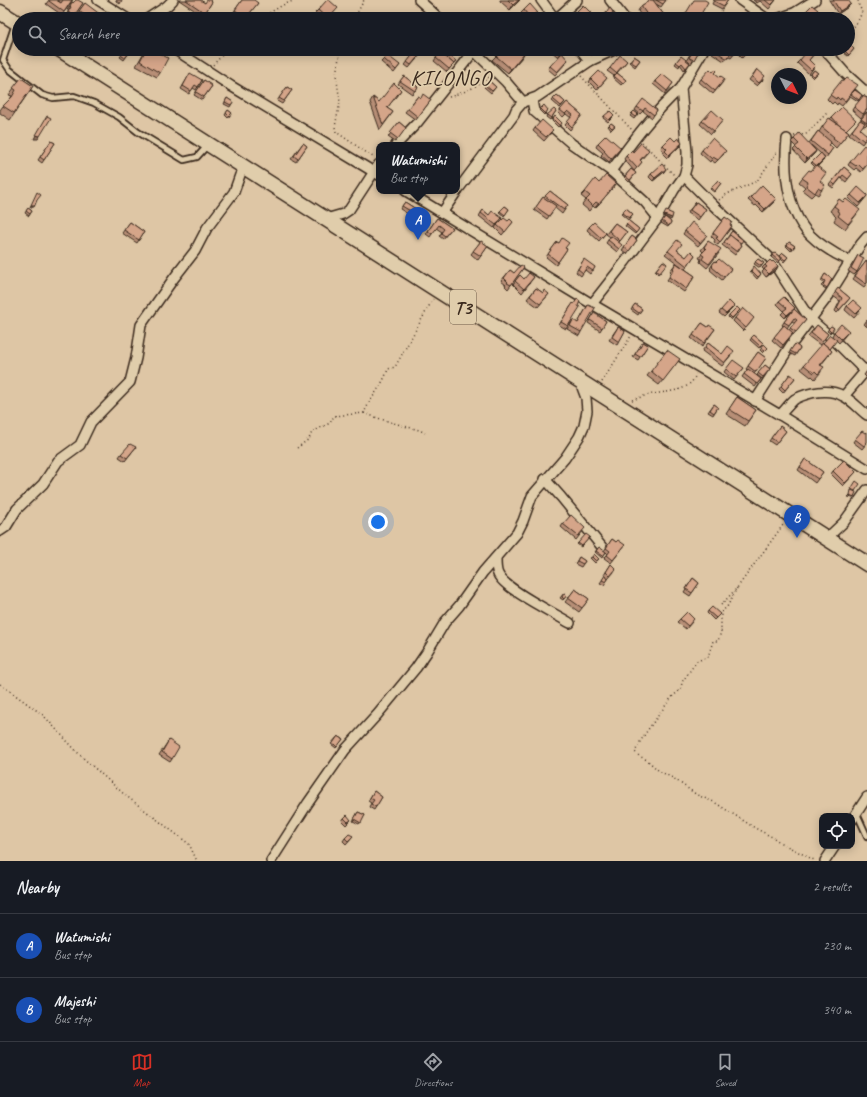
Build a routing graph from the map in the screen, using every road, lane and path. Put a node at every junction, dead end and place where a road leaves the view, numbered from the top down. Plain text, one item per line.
1 (98, 0) edge
2 (173, 0) edge
3 (295, 0) edge
4 (364, 0) edge
5 (419, 0) edge
6 (541, 0) edge
7 (577, 0) edge
8 (610, 0) edge
9 (740, 0) edge
10 (815, 0) edge
11 (858, 0) edge
12 (724, 5) edge
13 (0, 12) edge
14 (117, 12) edge
15 (158, 12) edge
16 (271, 12) edge
17 (358, 12) edge
18 (432, 12) edge
19 (550, 12) edge
20 (564, 12) edge
21 (619, 12) edge
22 (722, 12) edge
23 (757, 12) edge
24 (802, 12) edge
25 (12, 20) edge
26 (855, 25) edge
27 (12, 36) edge
28 (69, 56) edge
29 (185, 56) edge
30 (222, 56) edge
31 (340, 56) edge
32 (468, 56) edge
33 (479, 56) edge
34 (586, 56) edge
35 (601, 56) edge
36 (700, 56) edge
37 (830, 56) edge
38 (590, 61) junction
39 (578, 70) junction
40 (208, 71) junction
41 (496, 73) junction
42 (681, 88) junction
43 (867, 92) edge
44 (436, 99) junction
45 (527, 101) junction
46 (827, 113) dead end
47 (637, 136) junction
48 (787, 139) junction
49 (399, 142) edge
50 (209, 144) junction
51 (376, 166) edge
52 (376, 166) edge
53 (376, 169) edge
54 (611, 171) junction
55 (240, 176) dead end
56 (682, 178) junction
57 (460, 187) edge
58 (411, 194) edge
59 (455, 194) edge
60 (714, 206) junction
61 (442, 213) junction
62 (658, 218) junction
63 (326, 219) junction
64 (867, 237) edge
65 (850, 261) junction
66 (438, 291) junction
67 (592, 304) junction
68 (810, 319) junction
69 (635, 330) junction
70 (698, 367) junction
71 (866, 370) edge
72 (580, 382) junction
73 (596, 392) junction
74 (844, 396) junction
75 (755, 401) junction
76 (618, 406) junction
77 (364, 413) junction
78 (780, 415) junction
79 (867, 416) edge
80 (425, 433) dead end
81 (297, 448) dead end
82 (867, 469) edge
83 (545, 479) junction
84 (867, 490) edge
85 (790, 515) junction
86 (0, 530) edge
87 (827, 538) junction
88 (602, 547) edge
89 (496, 559) junction
90 (867, 564) edge
91 (737, 588) junction
92 (720, 605) dead end
93 (570, 623) dead end
94 (0, 684) edge
95 (867, 797) edge
96 (855, 815) edge
97 (855, 818) edge
98 (867, 836) edge
99 (834, 849) edge
100 (197, 861) edge
101 (271, 861) edge
102 (816, 861) edge
103 (825, 861) edge

1 - 14 street
2 - 15 street
3 - 16 path
4 - 17 path
5 - 18 street
6 - 19 street
7 - 20 street
8 - 21 street
9 - 23 street
10 - 24 street
11 - 26 path
12 - 22 path
13 - 25 highway
27 - 50 lane
28 - 50 highway, T3
29 - 40 street
30 - 40 path
31 - 52 path
32 - 44 street
33 - 41 street
34 - 38 street
35 - 38 street
36 - 42 street
37 - 43 street
38 - 39 street
39 - 45 street
39 - 47 path
40 - 51 street
41 - 44 path
41 - 45 street
42 - 47 street
42 - 56 street
44 - 49 street
45 - 54 street
45 - 57 street
46 - 48 path
47 - 54 street
47 - 56 path
48 - 60 path
48 - 65 street
50 - 63 highway, T3
53 - 63 street
54 - 62 street
55 - 86 street
56 - 60 street
56 - 62 street
58 - 61 street
59 - 61 street
60 - 68 street
61 - 67 street
62 - 67 street
63 - 66 highway, T3
64 - 65 street
65 - 68 street
66 - 72 highway, T3
66 - 77 path
67 - 69 street
68 - 71 street
68 - 75 street
69 - 70 street
69 - 73 path
70 - 75 street
70 - 76 path
71 - 74 street
72 - 73 highway, T3
72 - 83 street
73 - 76 highway, T3
74 - 78 street
74 - 79 street
75 - 78 street
76 - 85 highway, T3
77 - 80 path
77 - 81 path
78 - 82 street
83 - 88 street
83 - 89 street
84 - 87 street
85 - 87 highway, T3
85 - 91 path
87 - 90 highway, T3
89 - 93 street
89 - 101 street
91 - 92 path
91 - 102 path
94 - 100 path
95 - 96 street
97 - 98 lane
99 - 103 street

